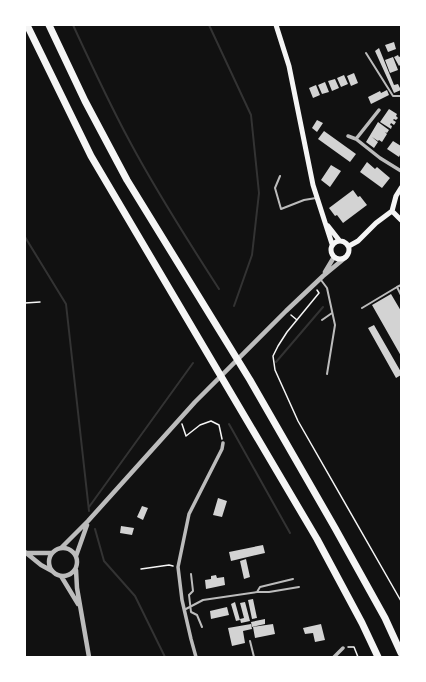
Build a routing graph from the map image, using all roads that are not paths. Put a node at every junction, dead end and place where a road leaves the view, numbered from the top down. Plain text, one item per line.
1 (27, 25) edge
2 (49, 25) edge
3 (276, 25) edge
4 (366, 52) dead end
5 (401, 96) edge
6 (379, 110) dead end
7 (348, 136) dead end
8 (356, 139) junction
9 (401, 171) edge
10 (280, 176) dead end
11 (401, 188) edge
12 (317, 198) junction
13 (392, 211) junction
14 (401, 220) edge
15 (325, 222) junction
16 (339, 240) junction
17 (332, 244) junction
18 (349, 246) junction
19 (334, 257) junction
20 (346, 258) junction
21 (322, 277) junction
22 (401, 285) edge
23 (396, 288) junction
24 (401, 295) edge
25 (362, 308) dead end
26 (332, 313) junction
27 (322, 320) dead end
28 (326, 374) dead end
29 (223, 443) road end
30 (88, 521) junction
31 (60, 548) junction
32 (52, 552) junction
33 (25, 553) edge
34 (76, 556) junction
35 (76, 570) junction
36 (52, 571) junction
37 (191, 574) dead end
38 (62, 576) junction
39 (294, 579) dead end
40 (299, 587) dead end
41 (257, 592) junction
42 (191, 606) junction
43 (80, 609) junction
44 (184, 610) junction
45 (202, 627) dead end
46 (250, 641) dead end
47 (343, 648) road end
48 (401, 653) edge
49 (89, 657) edge
50 (196, 657) edge
51 (254, 657) edge
52 (334, 657) edge
53 (378, 657) edge

1 - 53 highway
2 - 48 highway
3 - 12 main road
4 - 5 lane
6 - 8 street
7 - 8 street
8 - 9 street
10 - 12 lane
11 - 13 main road
12 - 15 main road
13 - 14 main road
13 - 18 main road
15 - 16 main road
15 - 17 main road
16 - 17 main road
16 - 18 main road
17 - 19 main road
18 - 20 main road
19 - 20 main road
19 - 21 street
20 - 21 street
21 - 26 lane
21 - 30 street
22 - 23 lane
23 - 24 lane
23 - 25 lane
26 - 27 lane
26 - 28 lane
29 - 44 street
30 - 31 street
30 - 34 street
31 - 32 street
31 - 34 street
32 - 33 street
32 - 36 street
33 - 36 street
34 - 35 street
35 - 38 street
35 - 43 street
36 - 38 street
37 - 42 lane
38 - 43 street
39 - 41 lane
40 - 41 lane
41 - 42 lane
42 - 44 lane
42 - 45 lane
43 - 49 street
44 - 50 street
46 - 51 lane
47 - 52 street

